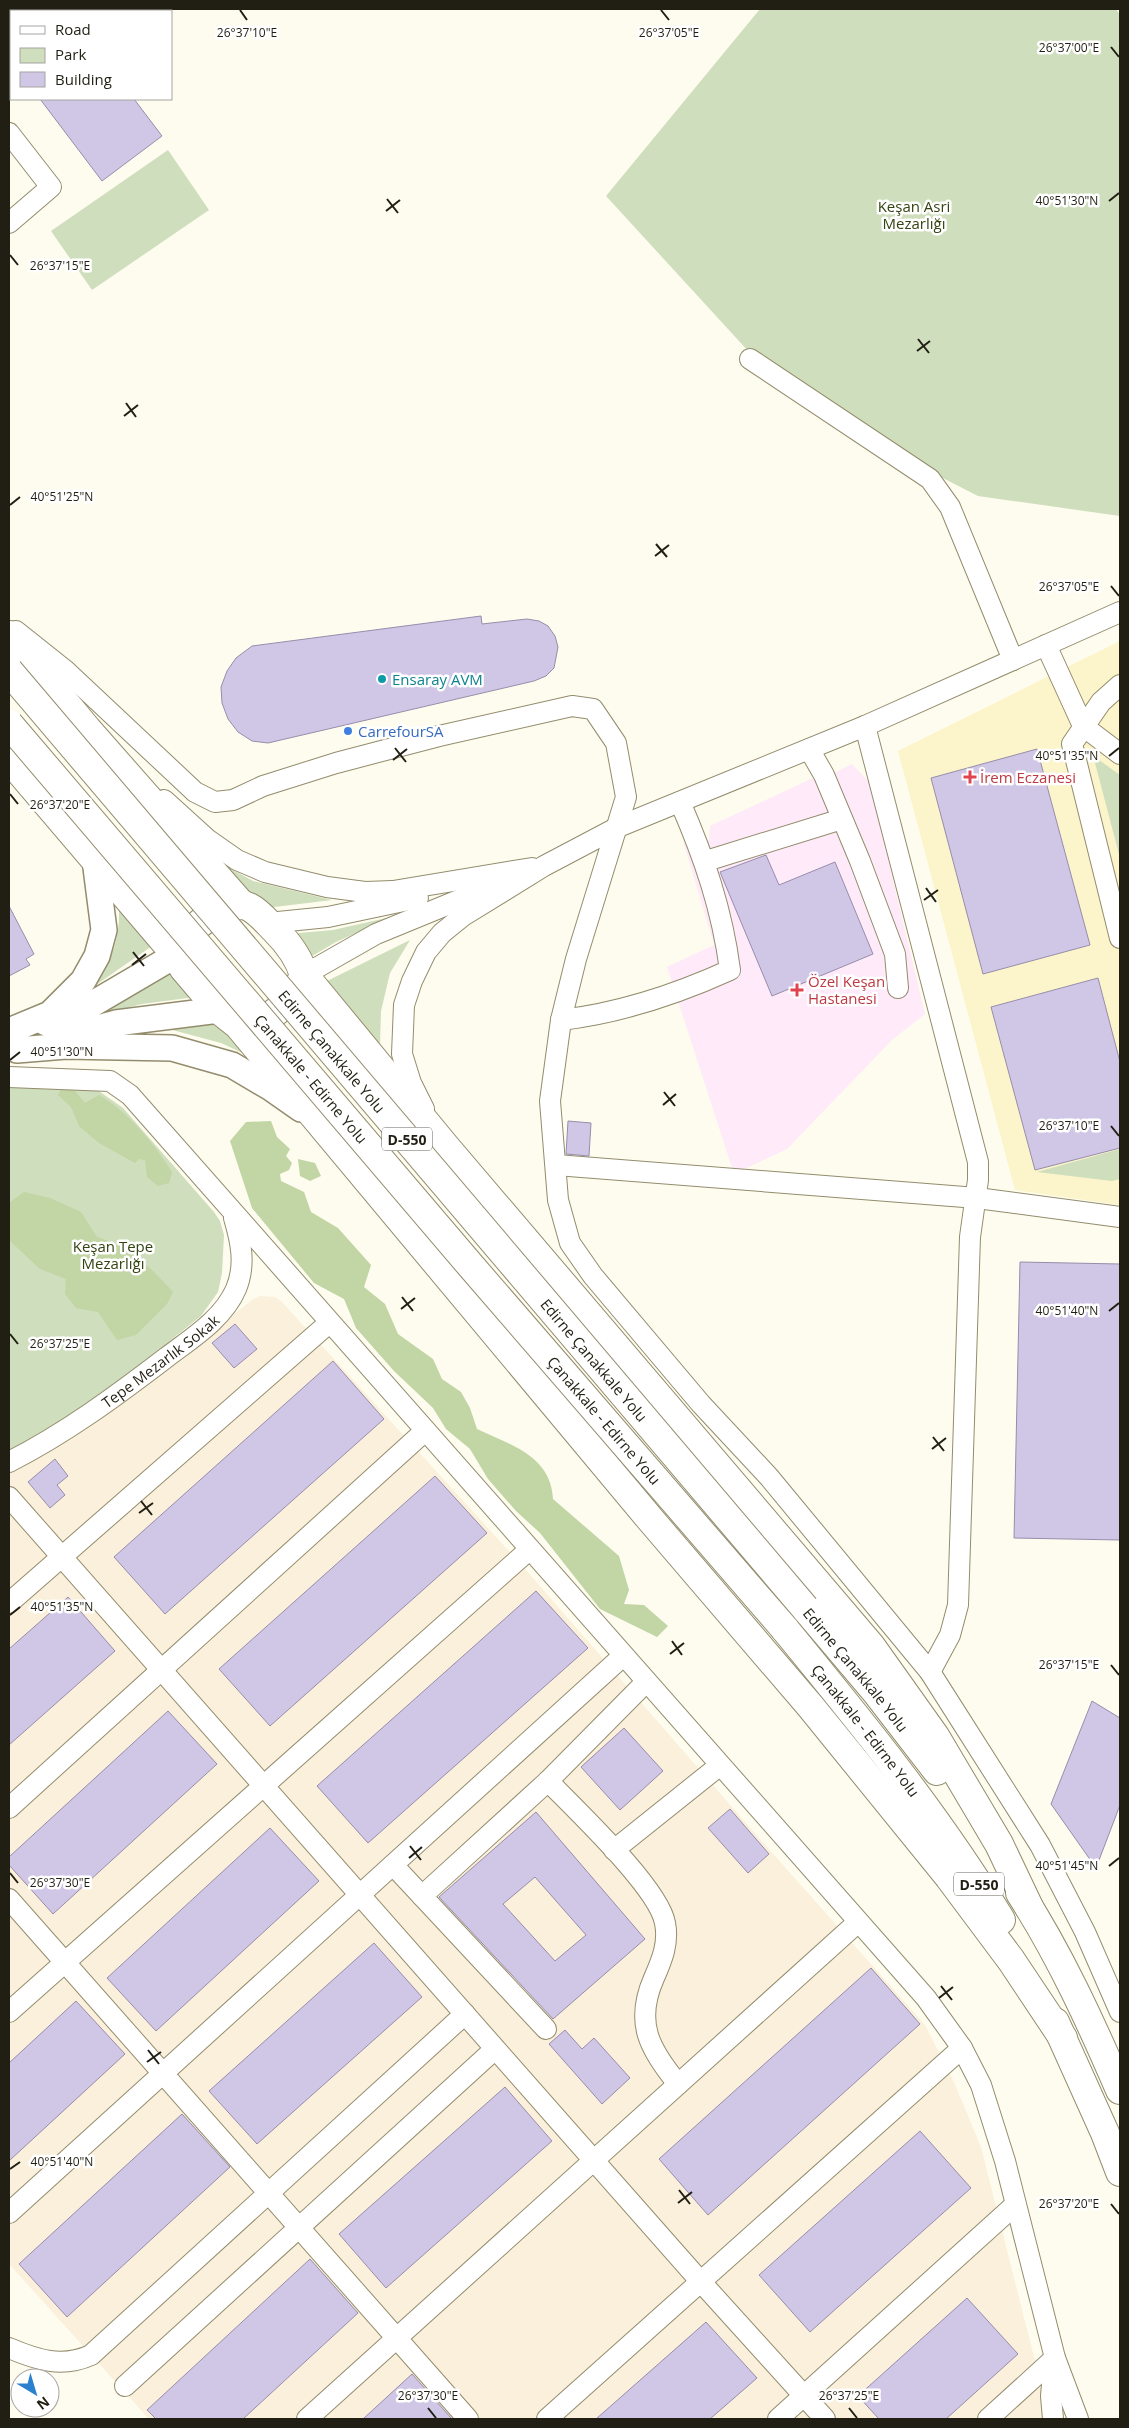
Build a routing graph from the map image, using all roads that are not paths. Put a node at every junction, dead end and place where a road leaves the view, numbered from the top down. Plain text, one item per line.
1 (9, 133) edge
2 (9, 223) edge
3 (750, 359) dead end
4 (1120, 612) edge
5 (9, 624) edge
6 (9, 635) edge
7 (1046, 645) junction
8 (1013, 660) junction
9 (9, 671) edge
10 (1120, 685) edge
11 (9, 724) edge
12 (865, 726) junction
13 (1083, 726) junction
14 (87, 729) junction
15 (809, 749) junction
16 (1120, 754) edge
17 (9, 759) edge
18 (680, 802) junction
19 (842, 820) junction
20 (618, 827) junction
21 (95, 860) junction
22 (706, 861) junction
23 (544, 866) junction
24 (241, 904) junction
25 (268, 923) junction
26 (1120, 938) edge
27 (176, 955) junction
28 (304, 975) junction
29 (898, 988) dead end
30 (228, 1018) junction
31 (561, 1020) junction
32 (14, 1040) edge
33 (9, 1077) edge
34 (322, 1124) junction
35 (445, 1146) junction
36 (556, 1165) junction
37 (977, 1198) junction
38 (233, 1214) junction
39 (1120, 1217) edge
40 (329, 1323) junction
41 (425, 1431) junction
42 (9, 1462) edge
43 (9, 1496) edge
44 (529, 1550) junction
45 (62, 1557) junction
46 (9, 1603) edge
47 (622, 1656) junction
48 (162, 1669) junction
49 (930, 1672) junction
50 (646, 1682) junction
51 (719, 1766) junction
52 (548, 1781) junction
53 (264, 1785) junction
54 (9, 1808) edge
55 (614, 1850) junction
56 (393, 1865) junction
57 (360, 1894) junction
58 (422, 1896) junction
59 (9, 1899) edge
60 (1029, 1907) junction
61 (857, 1923) junction
62 (65, 1962) junction
63 (9, 2012) edge
64 (1120, 2012) edge
65 (466, 2014) junction
66 (546, 2029) dead end
67 (1063, 2038) junction
68 (962, 2048) junction
69 (495, 2050) junction
70 (163, 2074) junction
71 (678, 2084) junction
72 (1120, 2090) edge
73 (594, 2160) junction
74 (1120, 2172) edge
75 (268, 2194) junction
76 (1016, 2205) junction
77 (9, 2213) edge
78 (299, 2228) junction
79 (701, 2282) junction
80 (397, 2338) junction
81 (9, 2348) edge
82 (1054, 2358) junction
83 (125, 2386) dead end
84 (804, 2396) junction
85 (307, 2419) edge
86 (468, 2419) edge
87 (546, 2419) edge
88 (778, 2419) edge
89 (825, 2419) edge
90 (988, 2419) edge
91 (1053, 2419) edge
92 (1078, 2419) edge

1 - 2 street
3 - 8 street
4 - 7 street
5 - 20 street
6 - 14 highway
7 - 8 street
7 - 13 street
8 - 12 street
9 - 60 highway, Edirne Çanakkale Yolu / D-550, bridge
10 - 13 street
11 - 67 highway, Çanakkale - Edirne Yolu / D-550, bridge
12 - 15 street
12 - 37 street
13 - 16 street
13 - 26 street
14 - 23 street
14 - 24 highway
15 - 18 street
15 - 19 street
17 - 21 highway
18 - 20 street
18 - 22 street
19 - 22 street
19 - 29 street
20 - 23 street
20 - 31 street
21 - 27 highway
21 - 32 main road
22 - 31 street
23 - 25 street
23 - 28 street
23 - 35 street
24 - 25 highway
24 - 27 highway
25 - 28 highway
27 - 30 highway
27 - 32 main road
28 - 30 highway
28 - 35 highway
30 - 32 main road
30 - 34 highway
31 - 36 street
32 - 34 main road
33 - 38 street
34 - 67 highway
35 - 60 highway
36 - 37 street
36 - 49 street
37 - 39 street
37 - 49 street
38 - 40 street
38 - 42 street, Tepe Mezarlık Sokak
40 - 41 street
40 - 45 street
41 - 44 street
41 - 48 street
43 - 45 street
44 - 47 street
44 - 53 street
45 - 46 street
45 - 48 street
47 - 50 street
47 - 56 street
48 - 53 street
48 - 54 street
49 - 64 street
50 - 51 street
50 - 52 street
51 - 55 street
51 - 61 street
52 - 55 street
52 - 58 street
53 - 57 street
53 - 62 street
55 - 71 street
56 - 57 street
56 - 58 street
57 - 65 street
57 - 70 street
58 - 66 street
59 - 62 street
60 - 72 highway, Edirne Çanakkale Yolu / D-550
61 - 68 street
61 - 71 street
62 - 63 street
62 - 70 street
65 - 69 street
65 - 75 street
67 - 74 highway, Çanakkale - Edirne Yolu / D-550
68 - 76 street
68 - 79 street
69 - 73 street
69 - 78 street
70 - 75 street
70 - 77 street
71 - 73 street
73 - 79 street
73 - 80 street
75 - 78 street
75 - 81 street
76 - 82 street
76 - 84 street
78 - 80 street
78 - 83 street
79 - 84 street
79 - 87 street
80 - 85 street
80 - 86 street
82 - 90 street
82 - 91 street
82 - 92 street
84 - 88 street
84 - 89 street

